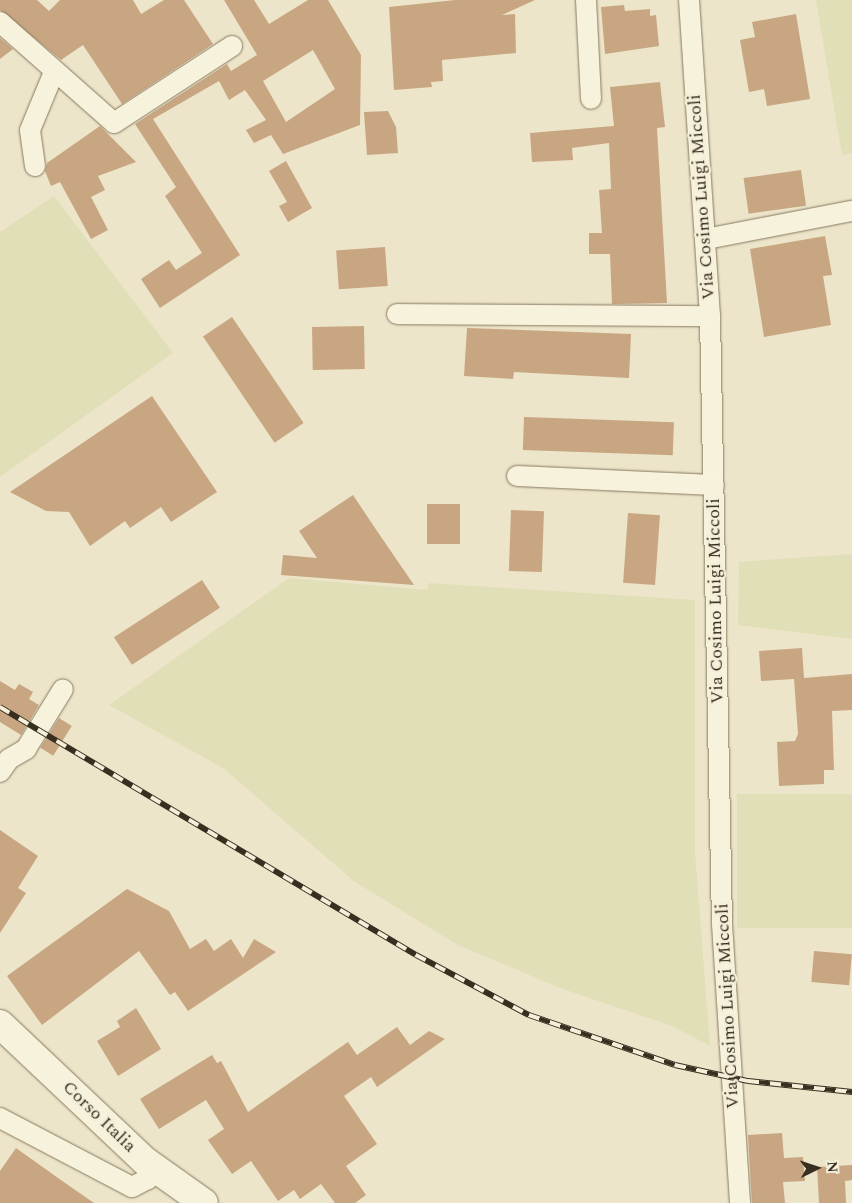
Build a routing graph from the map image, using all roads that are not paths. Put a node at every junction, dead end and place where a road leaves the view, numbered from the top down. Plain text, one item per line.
1 (586, 0) edge
2 (690, 0) edge
3 (0, 22) edge
4 (232, 46) dead end
5 (54, 72) junction
6 (592, 99) dead end
7 (35, 166) dead end
8 (852, 211) edge
9 (706, 239) junction
10 (397, 314) dead end
11 (710, 316) junction
12 (517, 476) dead end
13 (714, 485) junction
14 (63, 689) dead end
15 (0, 772) edge
16 (0, 1024) edge
17 (0, 1118) edge
18 (153, 1167) junction
19 (138, 1203) edge
20 (204, 1203) edge
21 (740, 1203) edge

1 - 6 street
2 - 9 street, Via Cosimo Luigi Miccoli
3 - 5 street
4 - 5 street
5 - 7 street
8 - 9 street
9 - 11 street, Via Cosimo Luigi Miccoli
10 - 11 street
11 - 13 street, Via Cosimo Luigi Miccoli
12 - 13 street
13 - 21 street, Via Cosimo Luigi Miccoli
14 - 15 street
16 - 18 main road, Corso Italia
17 - 18 street
18 - 19 street
18 - 20 main road, Corso Italia

